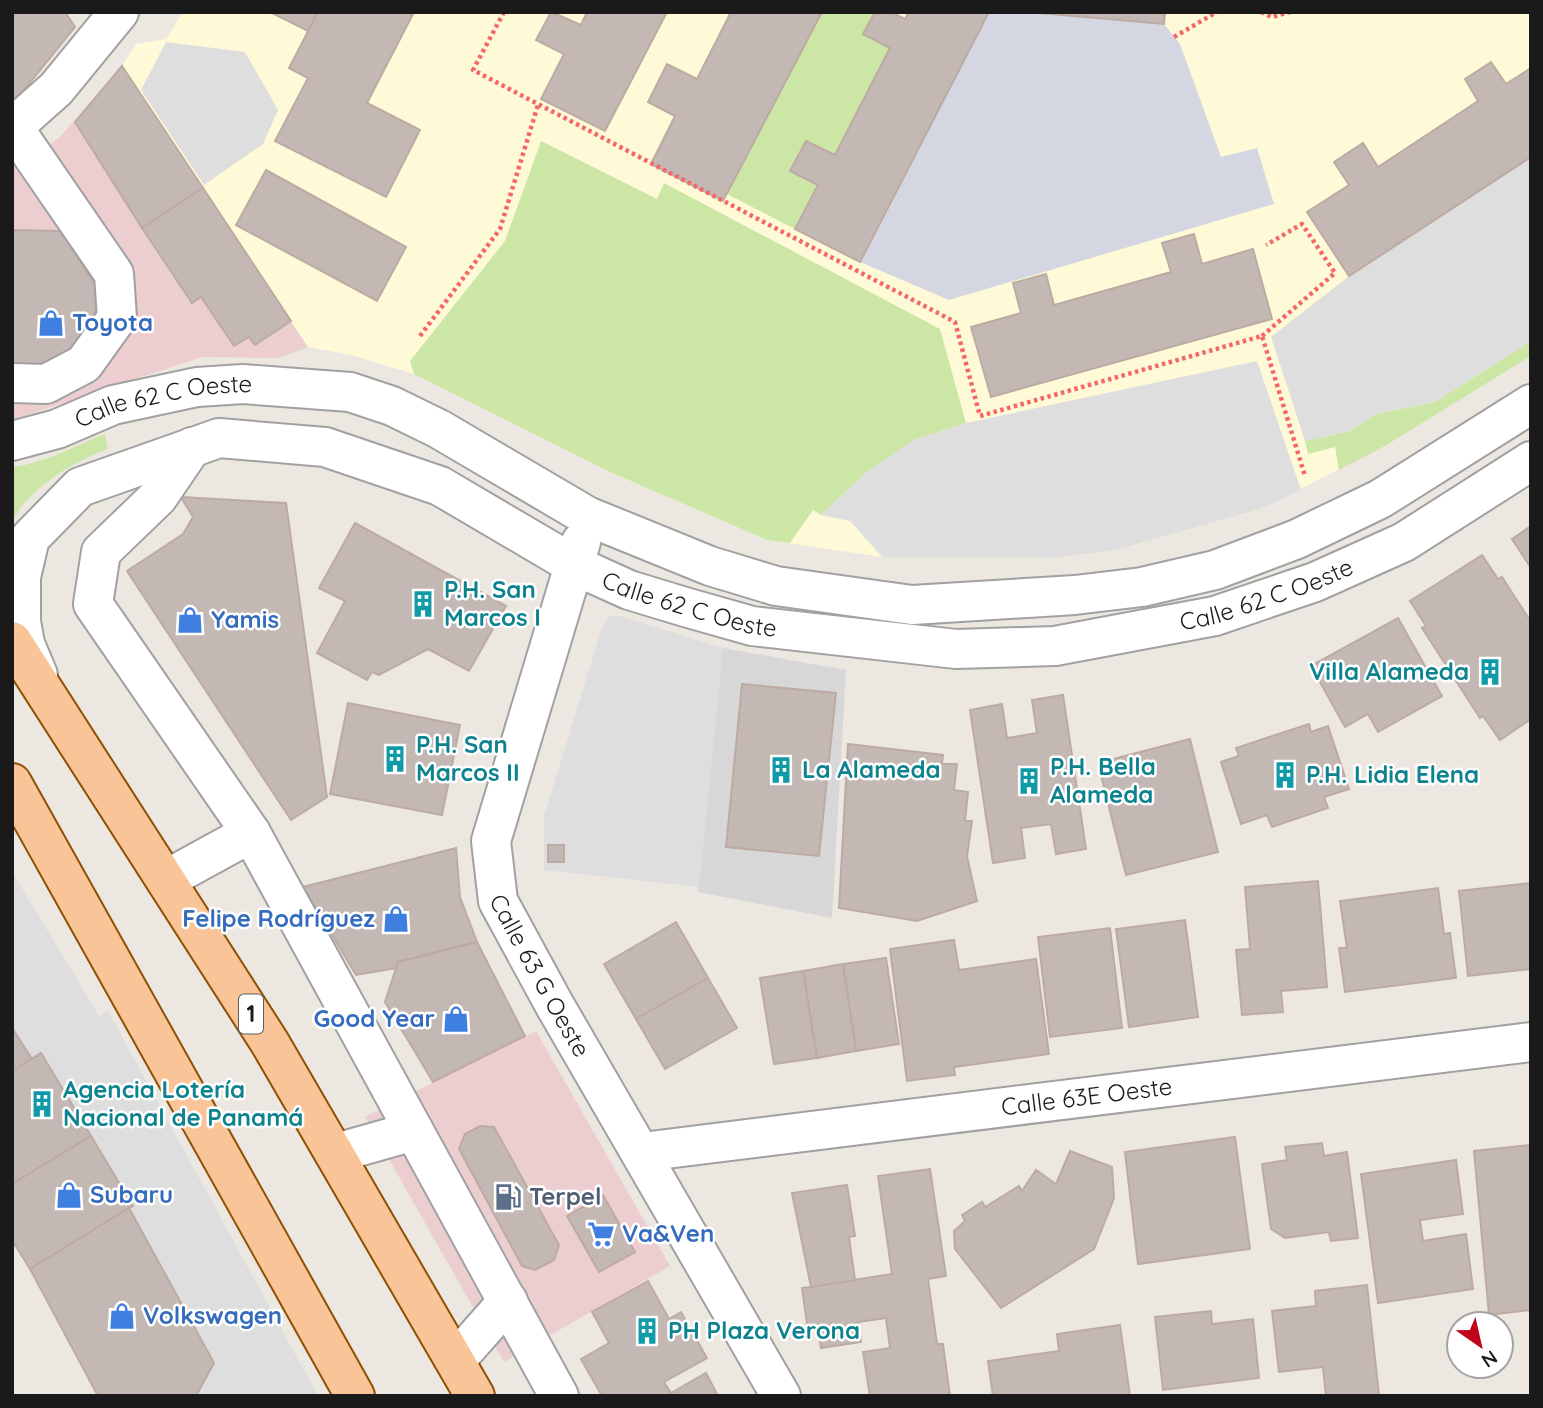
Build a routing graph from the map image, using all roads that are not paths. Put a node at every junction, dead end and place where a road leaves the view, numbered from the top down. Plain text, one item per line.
1 (119, 12) edge
2 (13, 127) edge
3 (12, 383) edge
4 (1531, 404) edge
5 (12, 441) edge
6 (192, 447) junction
7 (1531, 461) edge
8 (587, 516) junction
9 (1297, 539) junction
10 (576, 566) junction
11 (1315, 582) junction
12 (12, 641) edge
13 (46, 693) junction
14 (12, 783) edge
15 (251, 832) junction
16 (167, 879) junction
17 (1531, 1042) edge
18 (414, 1131) junction
19 (642, 1152) junction
20 (336, 1153) junction
21 (508, 1301) junction
22 (455, 1361) junction
23 (355, 1396) edge
24 (475, 1396) edge
25 (559, 1396) edge
26 (781, 1396) edge

1 - 2 street
2 - 3 street
4 - 9 street, Calle 62 C Oeste
5 - 8 street, Calle 62 C Oeste
6 - 10 street, Calle 62 C Oeste
6 - 13 street, Calle 62 C Oeste
6 - 15 street
7 - 11 street, Calle 62 C Oeste
8 - 9 street, Calle 62 C Oeste
8 - 10 street, Calle 63 G Oeste
9 - 11 street
10 - 11 street, Calle 62 C Oeste
10 - 19 street, Calle 63 G Oeste
12 - 13 main road, 1
13 - 16 main road, 1
14 - 23 main road
15 - 16 street
15 - 18 street
16 - 20 main road, 1
17 - 19 street, Calle 63E Oeste
18 - 20 street
18 - 21 street
19 - 26 street, Calle 63 G Oeste
20 - 22 main road, 1
21 - 22 street
21 - 25 street
22 - 24 main road, 1

